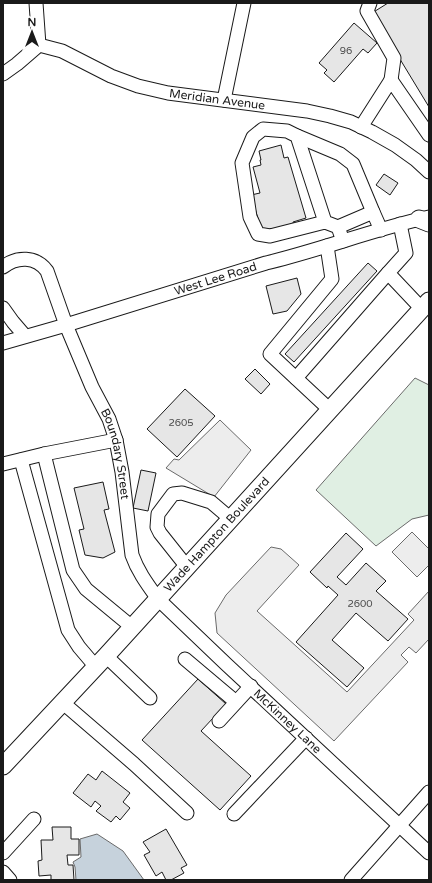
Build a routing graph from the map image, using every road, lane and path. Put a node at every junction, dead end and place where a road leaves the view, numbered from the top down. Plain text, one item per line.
1 (36, 3) edge
2 (244, 3) edge
3 (370, 3) edge
4 (39, 45) junction
5 (3, 74) edge
6 (391, 80) junction
7 (224, 100) junction
8 (361, 127) junction
9 (429, 135) edge
10 (297, 136) junction
11 (429, 156) edge
12 (416, 160) junction
13 (429, 172) edge
14 (373, 212) junction
15 (426, 220) edge
16 (324, 222) junction
17 (400, 224) junction
18 (338, 227) junction
19 (381, 230) junction
20 (343, 242) junction
21 (327, 246) junction
22 (3, 267) edge
23 (388, 273) junction
24 (425, 305) edge
25 (3, 308) edge
26 (66, 325) junction
27 (25, 336) junction
28 (3, 344) edge
29 (296, 378) junction
30 (330, 410) junction
31 (116, 440) junction
32 (44, 454) junction
33 (21, 460) junction
34 (3, 464) edge
35 (231, 519) junction
36 (187, 567) junction
37 (154, 593) junction
38 (132, 627) junction
39 (185, 659) dead end
40 (101, 661) junction
41 (251, 686) junction
42 (150, 698) dead end
43 (62, 702) junction
44 (236, 702) junction
45 (219, 722) dead end
46 (306, 738) junction
47 (3, 766) edge
48 (429, 792) edge
49 (187, 813) dead end
50 (234, 814) dead end
51 (34, 819) dead end
52 (400, 825) junction
53 (3, 853) edge
54 (429, 853) edge
55 (3, 872) edge
56 (10, 880) edge
57 (351, 880) edge

1 - 4 street
2 - 7 street
3 - 6 street
4 - 5 street
4 - 7 street, Meridian Avenue
6 - 8 street
6 - 9 street
7 - 8 street, Meridian Avenue
8 - 12 street, Meridian Avenue
10 - 14 street
10 - 16 street
10 - 16 street
11 - 12 street
12 - 13 street, Meridian Avenue
14 - 18 street
14 - 19 street
15 - 17 street, West Lee Road
16 - 18 street
17 - 19 street, West Lee Road
17 - 23 street
18 - 20 street
19 - 20 street, West Lee Road
20 - 21 street, West Lee Road
21 - 26 street, West Lee Road
21 - 29 street
22 - 26 street, Boundary Street
23 - 24 street
23 - 29 street
24 - 30 main road, Wade Hampton Boulevard
25 - 27 street
26 - 27 street, West Lee Road
26 - 31 street, Boundary Street
27 - 28 street, West Lee Road
29 - 30 street
30 - 35 main road, Wade Hampton Boulevard
31 - 32 street
31 - 37 street, Boundary Street
32 - 33 street
32 - 38 street
33 - 34 street
33 - 40 street
35 - 36 main road, Wade Hampton Boulevard
35 - 36 street
36 - 37 main road, Wade Hampton Boulevard
37 - 38 main road, Wade Hampton Boulevard
37 - 41 street, McKinney Lane
38 - 40 main road, Wade Hampton Boulevard
39 - 44 street
40 - 42 street
40 - 43 main road, Wade Hampton Boulevard
41 - 44 street
41 - 46 street, McKinney Lane
43 - 47 main road, Wade Hampton Boulevard
43 - 49 street
44 - 45 street
46 - 50 street
46 - 52 street, McKinney Lane
48 - 52 street
51 - 53 street
52 - 54 street, McKinney Lane
52 - 57 street
55 - 56 street

